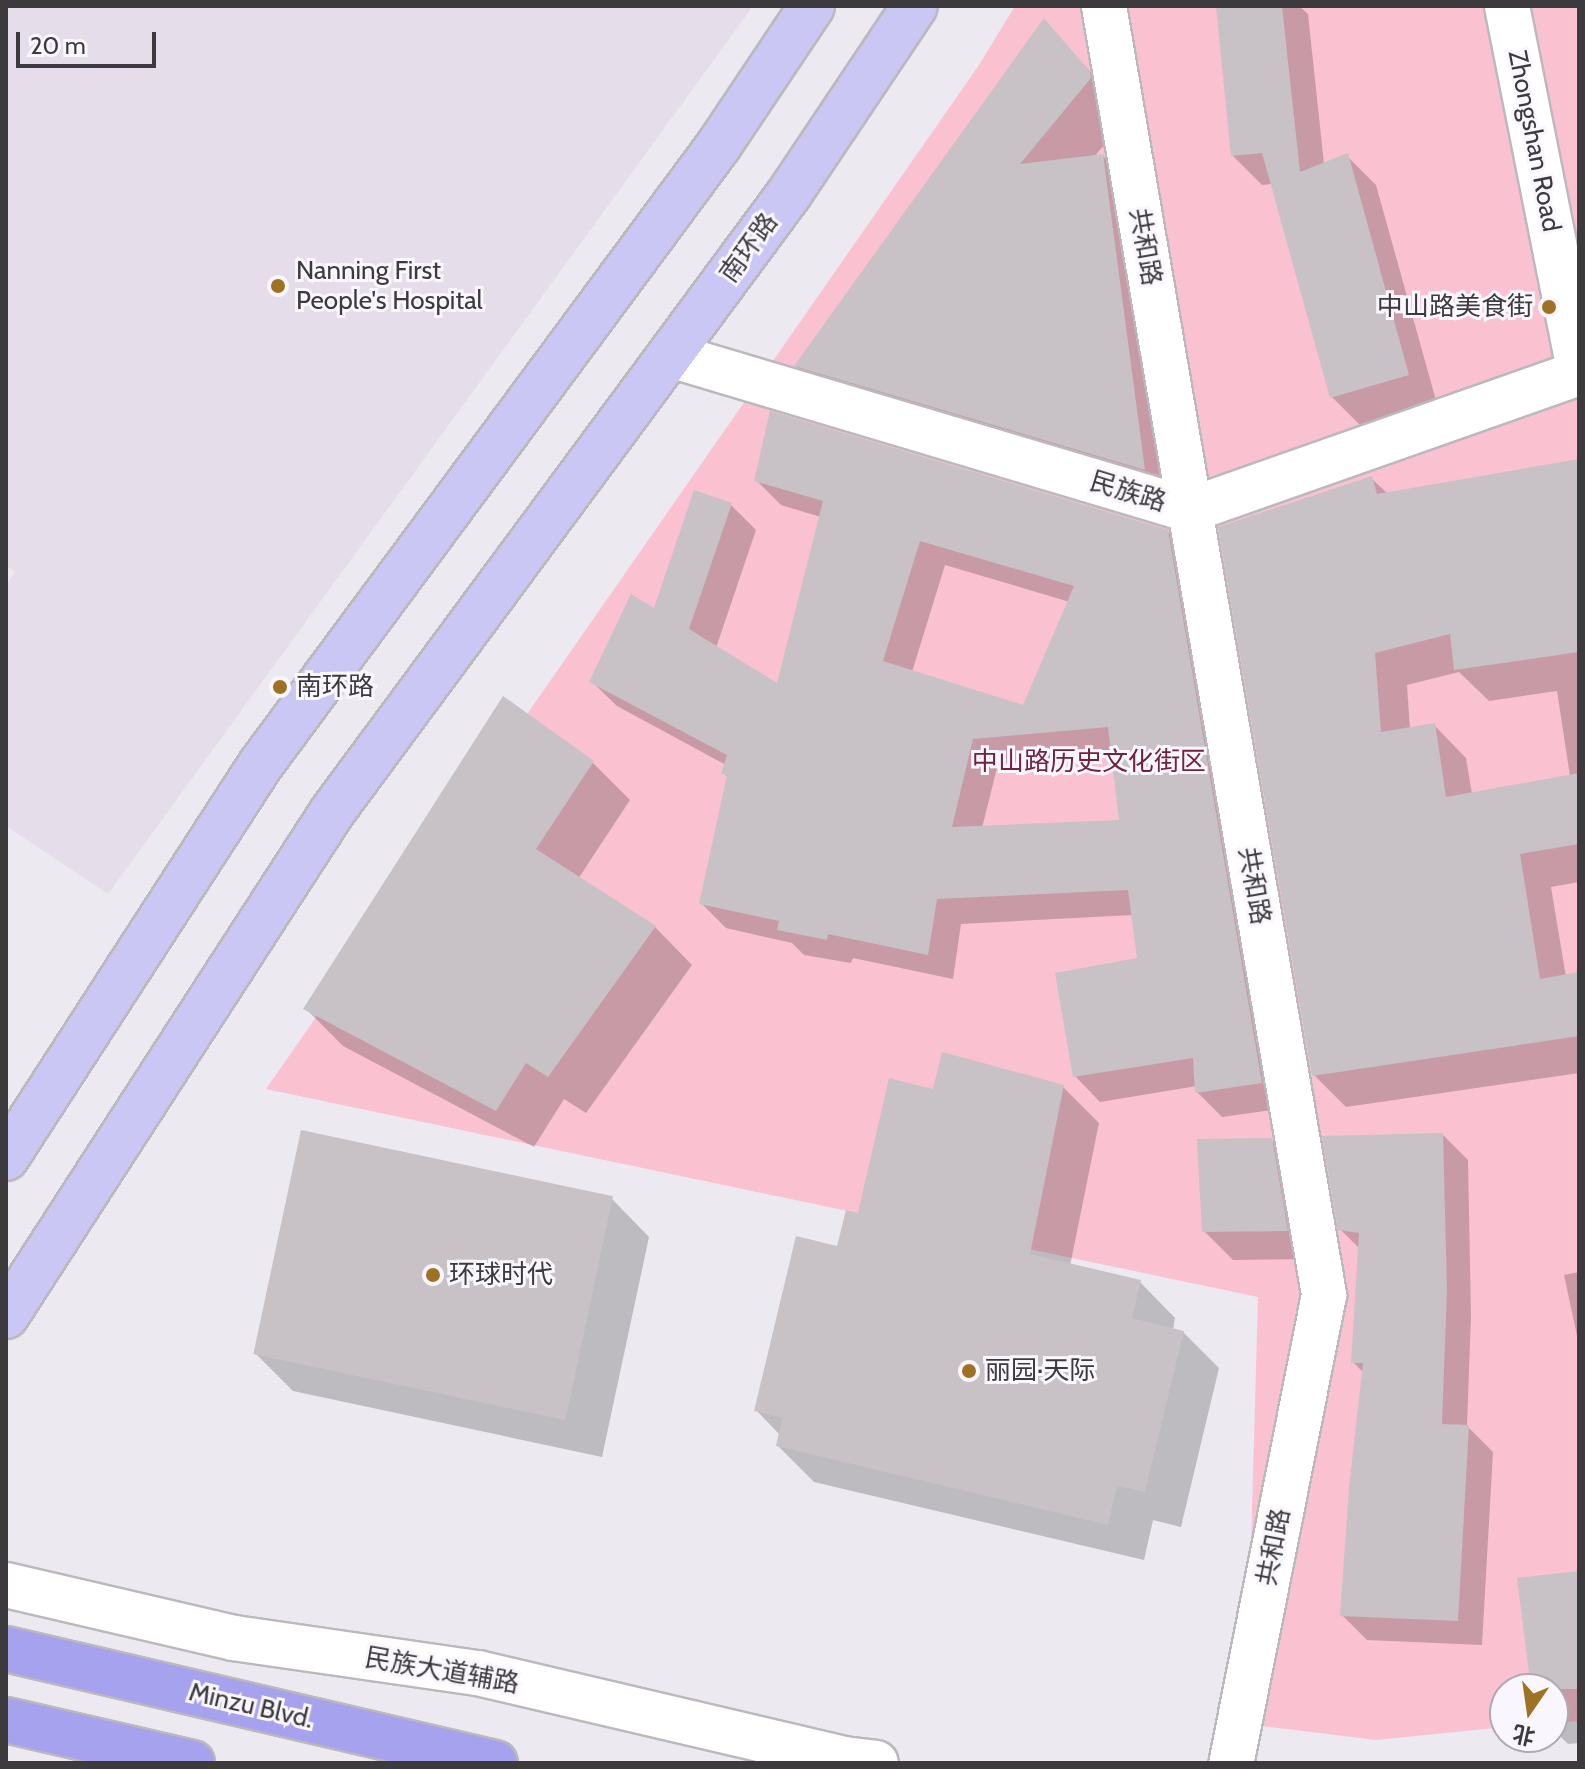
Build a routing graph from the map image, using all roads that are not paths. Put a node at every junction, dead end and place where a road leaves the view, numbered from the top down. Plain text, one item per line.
1 (812, 6) edge
2 (915, 6) edge
3 (1104, 6) edge
4 (1507, 6) edge
5 (670, 355) junction
6 (1579, 372) edge
7 (1190, 510) junction
8 (6, 1158) edge
9 (6, 1316) edge
10 (6, 1585) edge
11 (6, 1649) edge
12 (6, 1720) edge
13 (192, 1763) edge
14 (495, 1763) edge
15 (876, 1763) edge
16 (1231, 1763) edge

1 - 8 main road
2 - 5 main road, 南环路
3 - 7 street, 共和路
4 - 6 street, Zhongshan Road
5 - 7 street, 民族路
5 - 9 main road, 南环路
6 - 7 street, 民族路
7 - 16 street, 共和路
10 - 15 street, 民族大道辅路
11 - 14 highway, Minzu Blvd.
12 - 13 highway

